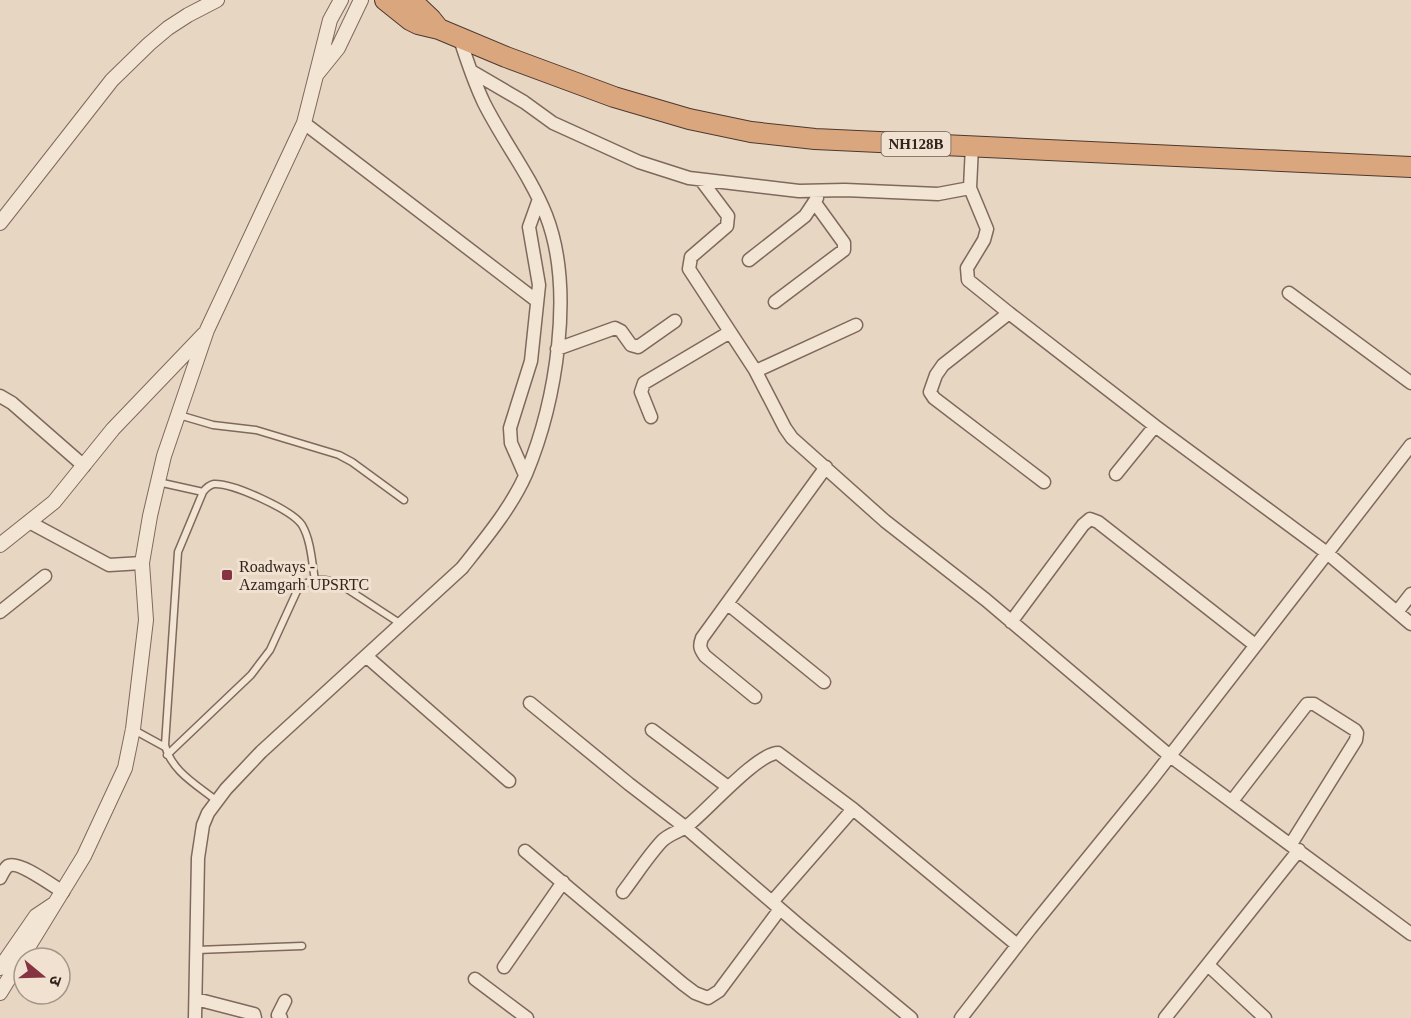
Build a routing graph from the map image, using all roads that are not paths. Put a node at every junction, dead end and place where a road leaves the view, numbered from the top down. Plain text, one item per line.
1 (217, 0) edge
2 (341, 0) edge
3 (361, 0) edge
4 (385, 0) edge
5 (411, 0) edge
6 (439, 29) junction
7 (460, 39) junction
8 (471, 71) junction
9 (315, 75) junction
10 (304, 123) junction
11 (972, 146) junction
12 (1411, 167) edge
13 (701, 180) junction
14 (970, 188) junction
15 (818, 197) junction
16 (539, 199) junction
17 (0, 223) edge
18 (749, 260) dead end
19 (1289, 293) dead end
20 (537, 301) junction
21 (775, 302) dead end
22 (1009, 313) junction
23 (675, 321) dead end
24 (855, 325) dead end
25 (207, 330) junction
26 (730, 332) junction
27 (557, 349) junction
28 (756, 371) junction
29 (1411, 383) edge
30 (0, 396) edge
31 (177, 414) junction
32 (651, 417) dead end
33 (1155, 426) junction
34 (1411, 445) edge
35 (84, 466) junction
36 (826, 467) junction
37 (1116, 474) dead end
38 (525, 475) junction
39 (158, 482) junction
40 (1044, 482) dead end
41 (203, 492) junction
42 (404, 500) dead end
43 (29, 522) junction
44 (0, 545) edge
45 (1327, 553) junction
46 (142, 563) junction
47 (45, 576) dead end
48 (315, 580) junction
49 (1411, 594) edge
50 (728, 604) junction
51 (0, 612) edge
52 (1397, 612) junction
53 (1011, 622) junction
54 (402, 624) junction
55 (1411, 624) edge
56 (1255, 645) junction
57 (366, 656) junction
58 (824, 682) dead end
59 (755, 697) dead end
60 (530, 703) dead end
61 (134, 729) junction
62 (652, 730) dead end
63 (165, 747) junction
64 (167, 755) junction
65 (1170, 756) junction
66 (509, 781) dead end
67 (728, 787) junction
68 (216, 801) junction
69 (1232, 801) junction
70 (853, 809) junction
71 (686, 827) junction
72 (1295, 847) junction
73 (525, 851) dead end
74 (0, 878) edge
75 (563, 882) junction
76 (623, 892) dead end
77 (59, 897) junction
78 (776, 905) junction
79 (1411, 934) edge
80 (1017, 945) junction
81 (302, 946) dead end
82 (197, 950) junction
83 (1208, 964) junction
84 (504, 967) dead end
85 (0, 968) edge
86 (475, 979) dead end
87 (0, 993) edge
88 (196, 999) junction
89 (285, 1001) dead end
90 (195, 1018) edge
91 (255, 1018) edge
92 (281, 1018) edge
93 (527, 1018) edge
94 (911, 1018) edge
95 (961, 1018) edge
96 (1165, 1018) edge
97 (1265, 1018) edge

1 - 17 street
2 - 9 street
3 - 9 street
4 - 6 highway, NH128B
5 - 6 highway, NH128B
6 - 7 highway, NH128B
7 - 8 street
7 - 11 highway, NH128B
8 - 13 street
8 - 16 street
9 - 10 street
10 - 20 street
10 - 25 street
11 - 12 highway, NH128B
11 - 14 street
13 - 15 street
13 - 26 street
14 - 15 street
14 - 22 street
15 - 18 street
15 - 21 street
16 - 20 street
16 - 27 street
19 - 29 street
20 - 38 street
22 - 33 street
22 - 40 street
23 - 27 street
24 - 28 street
25 - 31 street
25 - 35 street
26 - 28 street
26 - 32 street
27 - 38 street
28 - 36 street
30 - 35 street
31 - 39 street
31 - 42 lane
33 - 37 street
33 - 45 street
34 - 45 street
35 - 43 street
36 - 50 street
36 - 53 street
38 - 54 street
39 - 41 lane
39 - 46 street
41 - 48 lane
41 - 63 lane
43 - 44 street
43 - 46 street
45 - 52 street
45 - 56 street
46 - 61 street
47 - 51 street
48 - 54 lane
48 - 64 lane
49 - 52 street
50 - 58 street
50 - 59 street
52 - 55 street
53 - 56 street
53 - 65 street
54 - 57 street
56 - 65 street
57 - 66 street
57 - 68 street
60 - 71 street
61 - 63 lane
61 - 77 street
62 - 67 street
63 - 64 lane
64 - 68 lane
65 - 69 street
65 - 80 street
67 - 70 street
67 - 71 street
68 - 82 street
69 - 72 street
69 - 72 street
70 - 78 street
70 - 80 street
71 - 76 street
71 - 78 street
72 - 79 street
72 - 83 street
73 - 75 street
74 - 77 street
75 - 78 street
75 - 84 street
77 - 85 street
77 - 87 street
78 - 94 street
80 - 95 street
81 - 82 lane
82 - 88 street
83 - 96 street
83 - 97 street
86 - 93 street
88 - 90 street
88 - 91 street
89 - 92 street

